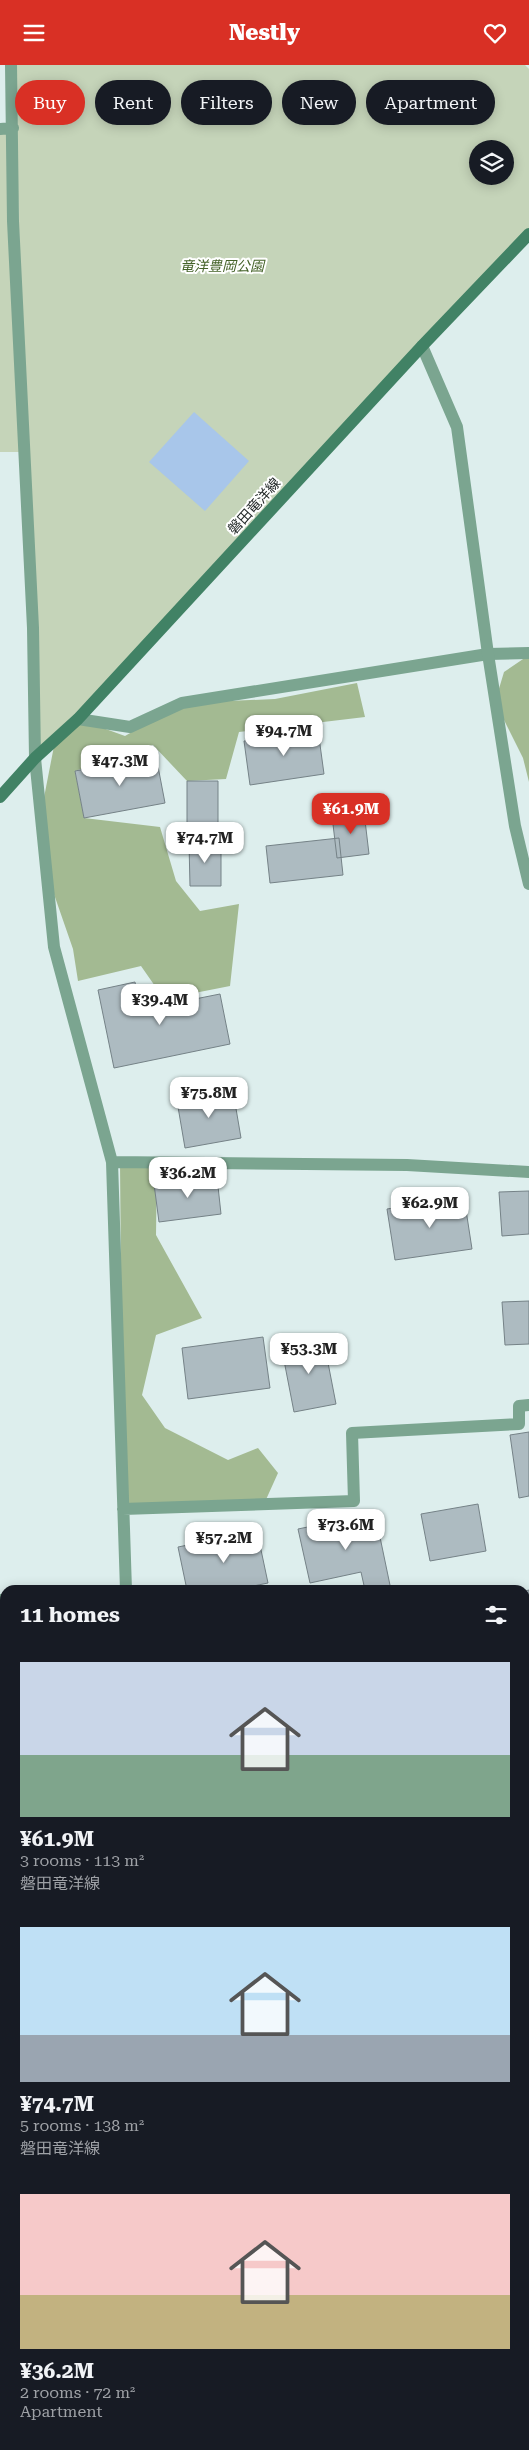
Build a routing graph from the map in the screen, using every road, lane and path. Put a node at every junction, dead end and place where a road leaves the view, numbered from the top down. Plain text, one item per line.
1 (11, 65) edge
2 (13, 128) junction
3 (0, 129) edge
4 (529, 235) edge
5 (422, 346) junction
6 (529, 653) edge
7 (488, 654) junction
8 (78, 719) junction
9 (35, 759) junction
10 (0, 797) edge
11 (529, 884) edge
12 (112, 1162) junction
13 (529, 1172) edge
14 (529, 1405) edge
15 (123, 1509) junction
16 (126, 1585) edge

1 - 2 street
2 - 3 street
2 - 9 street
4 - 5 main road, 磐田竜洋線
5 - 7 street
5 - 8 main road, 磐田竜洋線
6 - 7 street
7 - 8 street
7 - 11 street
8 - 9 main road, 磐田竜洋線
9 - 10 main road, 磐田竜洋線
9 - 12 street
12 - 13 street
12 - 15 street
14 - 15 street
15 - 16 street

